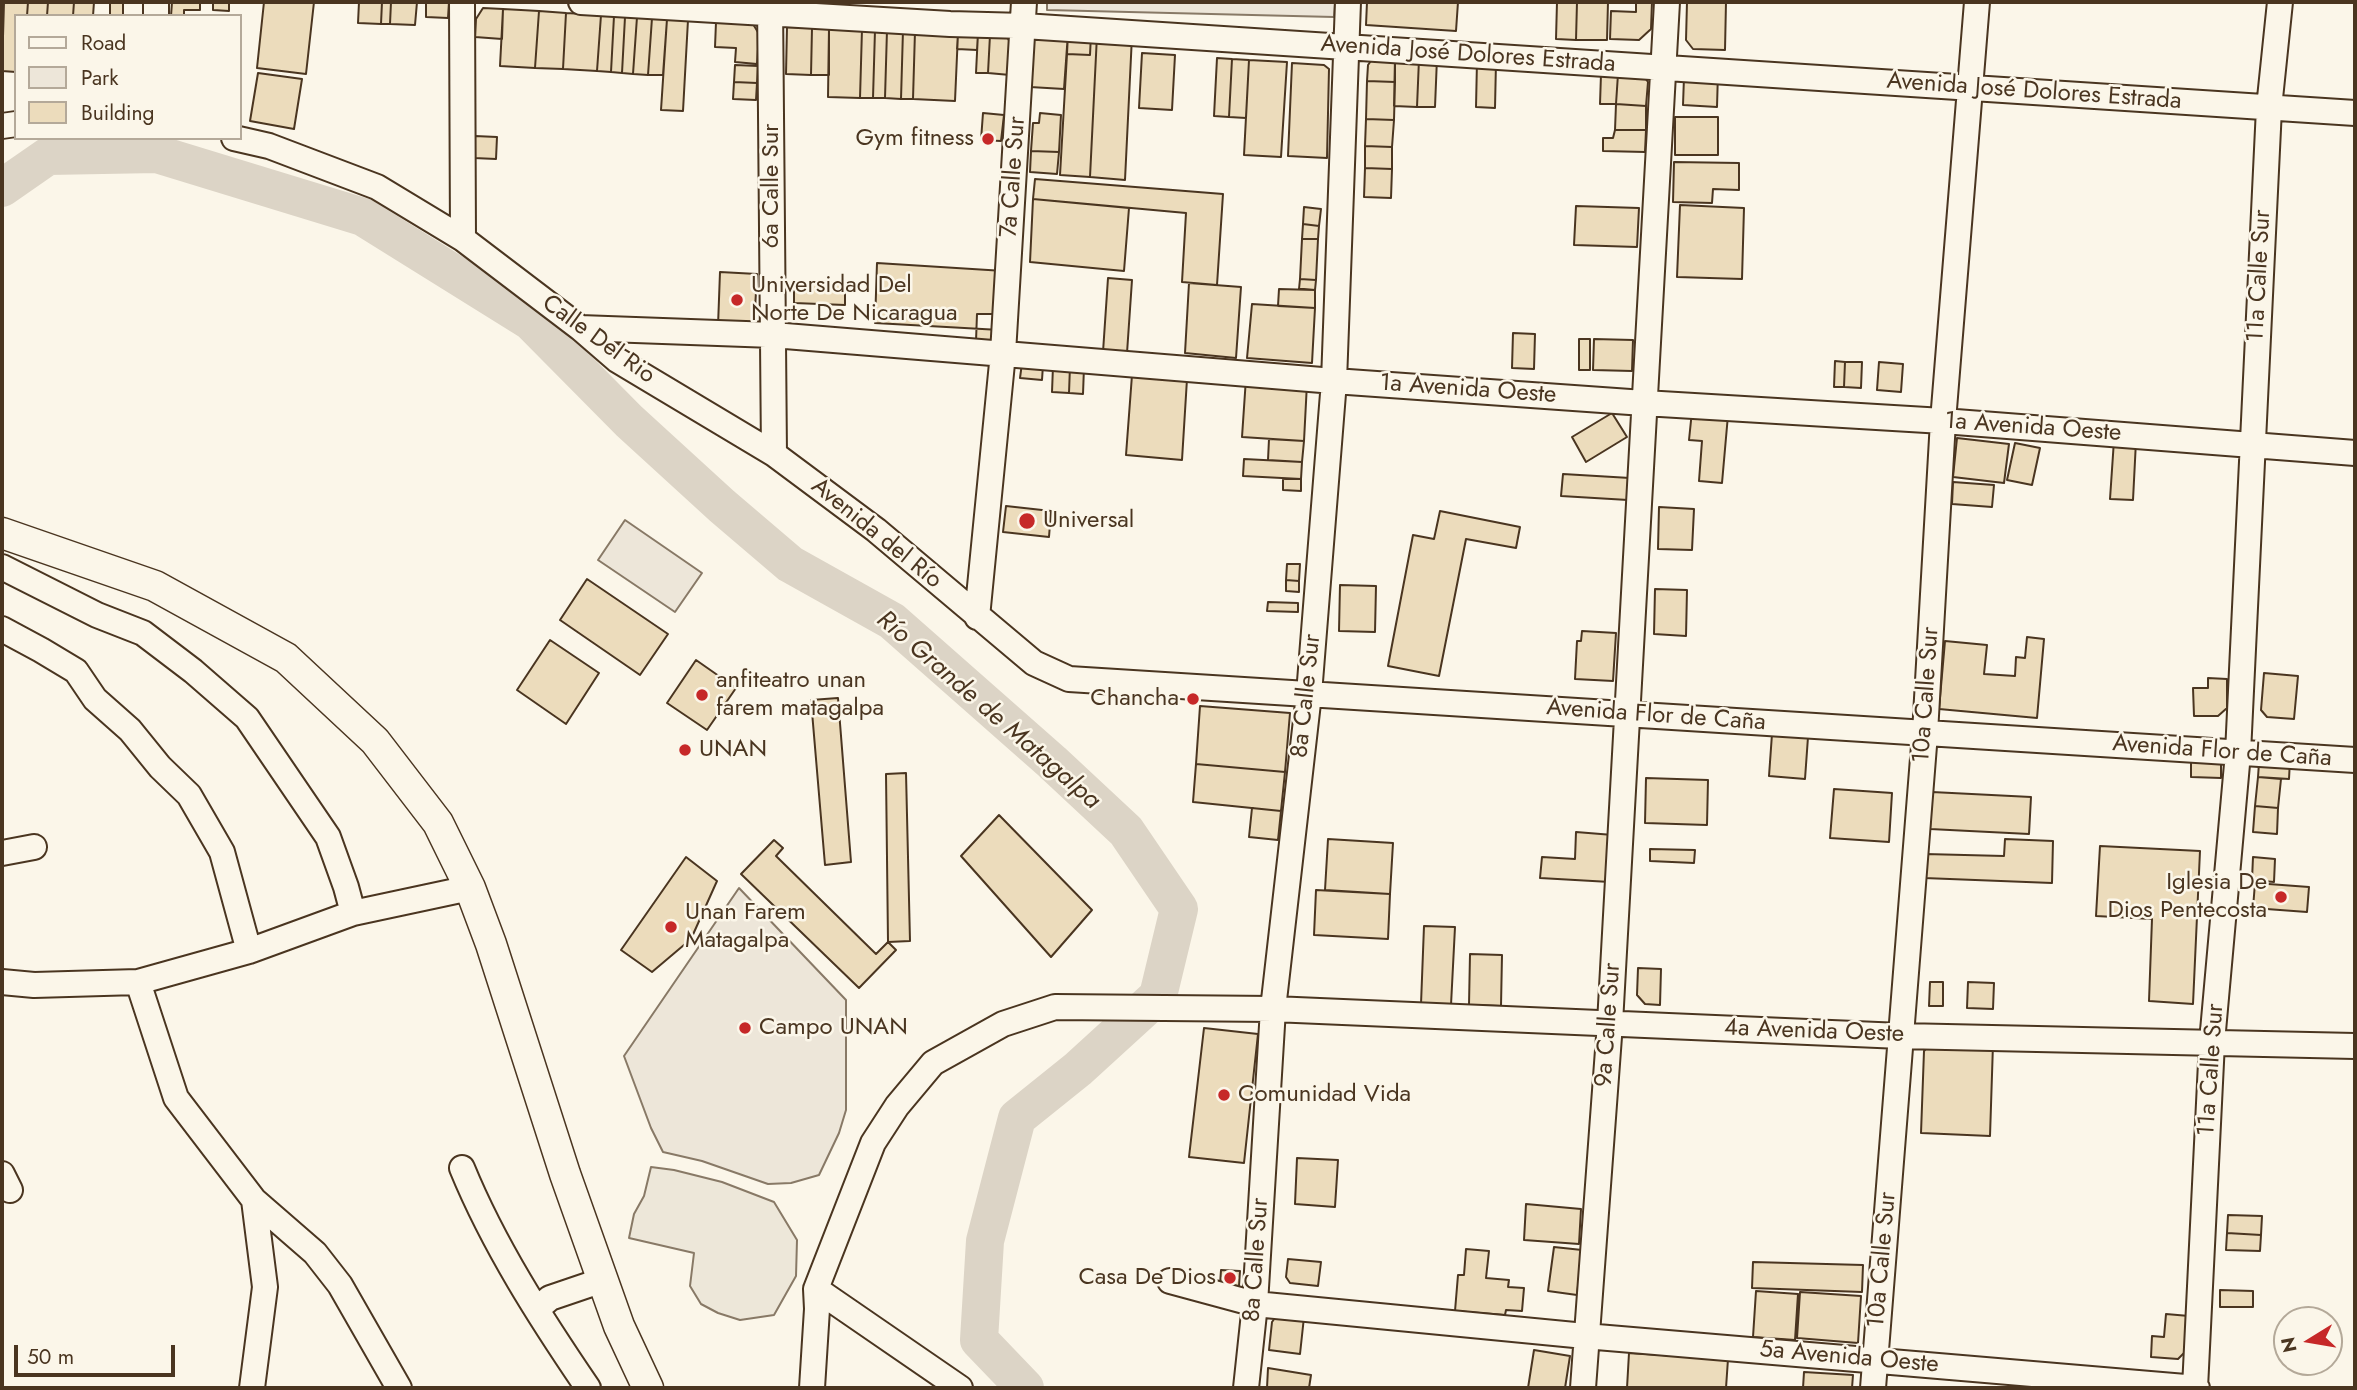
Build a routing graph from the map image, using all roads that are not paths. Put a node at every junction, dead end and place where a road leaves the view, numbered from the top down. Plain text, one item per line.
1 (462, 2) edge
2 (581, 2) edge
3 (1349, 2) edge
4 (1667, 2) edge
5 (1978, 2) edge
6 (2280, 2) edge
7 (770, 8) edge
8 (1024, 14) edge
9 (1346, 47) junction
10 (1662, 67) junction
11 (1972, 88) junction
12 (2269, 108) junction
13 (2355, 113) edge
14 (242, 140) edge
15 (463, 239) junction
16 (580, 328) junction
17 (773, 335) junction
18 (1003, 352) junction
19 (1334, 381) junction
20 (1644, 403) junction
21 (1943, 421) junction
22 (2252, 445) junction
23 (2355, 453) edge
24 (774, 454) junction
25 (2, 533) edge
26 (2, 567) edge
27 (977, 617) junction
28 (2, 629) edge
29 (1309, 694) junction
30 (1628, 714) junction
31 (1925, 733) junction
32 (2238, 753) junction
33 (2355, 760) edge
34 (34, 847) dead end
35 (2, 853) edge
36 (470, 888) junction
37 (352, 914) junction
38 (249, 951) junction
39 (2, 982) edge
40 (138, 982) junction
41 (1273, 1009) junction
42 (1610, 1023) junction
43 (1901, 1036) junction
44 (2213, 1042) junction
45 (2355, 1046) edge
46 (462, 1168) dead end
47 (254, 1200) junction
48 (603, 1280) junction
49 (1170, 1282) dead end
50 (816, 1289) junction
51 (1255, 1304) junction
52 (537, 1309) junction
53 (1585, 1336) junction
54 (1875, 1361) junction
55 (252, 1388) edge
56 (399, 1388) edge
57 (588, 1388) edge
58 (648, 1388) edge
59 (812, 1388) edge
60 (960, 1388) edge
61 (1246, 1388) edge
62 (1583, 1388) edge
63 (1873, 1388) edge
64 (2196, 1388) edge

1 - 15 street
2 - 7 street, Avenida José Dolores Estrada
3 - 9 street, 8a Calle Sur
4 - 10 street, 9a Calle Sur
5 - 11 street, 10a Calle Sur
6 - 12 street, 11a Calle Sur
7 - 8 street, Avenida José Dolores Estrada
7 - 17 street, 6a Calle Sur
8 - 9 street, Avenida José Dolores Estrada
8 - 18 street, 7a Calle Sur
9 - 10 street, Avenida José Dolores Estrada
9 - 19 street, 8a Calle Sur
10 - 11 street, Avenida José Dolores Estrada
10 - 20 street, 9a Calle Sur
11 - 12 street, Avenida José Dolores Estrada
11 - 21 street, 10a Calle Sur
12 - 13 street, Avenida José Dolores Estrada
12 - 22 street, 11a Calle Sur
14 - 15 street
15 - 16 street, Calle Del Rio
16 - 17 street, 1a Avenida Oeste
16 - 24 street, Calle Del Rio
17 - 18 street, 1a Avenida Oeste
17 - 24 street, 6a Calle Sur
18 - 19 street, 1a Avenida Oeste
18 - 27 street, 7a Calle Sur
19 - 20 street, 1a Avenida Oeste
19 - 29 street, 8a Calle Sur
20 - 21 street, 1a Avenida Oeste
20 - 30 street, 9a Calle Sur
21 - 22 street, 1a Avenida Oeste
21 - 31 street, 10a Calle Sur
22 - 23 street, 1a Avenida Oeste
22 - 32 street, 11a Calle Sur
24 - 27 street, Avenida del Río
25 - 36 main road
26 - 37 street
27 - 29 street, Avenida Flor de Caña
28 - 38 street
29 - 30 street, Avenida Flor de Caña
29 - 41 street, 8a Calle Sur
30 - 31 street, Avenida Flor de Caña
30 - 42 street, 9a Calle Sur
31 - 32 street, Avenida Flor de Caña
31 - 43 street, 10a Calle Sur
32 - 33 street, Avenida Flor de Caña
32 - 44 street, 11a Calle Sur
34 - 35 street
36 - 37 street
36 - 48 main road
37 - 38 street
38 - 40 street
39 - 40 street
40 - 47 street
41 - 42 street, 4a Avenida Oeste
41 - 50 street, 4a Avenida Oeste
41 - 51 street, 8a Calle Sur
42 - 43 street, 4a Avenida Oeste
42 - 53 street, 9a Calle Sur
43 - 44 street, 4a Avenida Oeste
43 - 54 street, 10a Calle Sur
44 - 45 street, 4a Avenida Oeste
44 - 64 street, 11a Calle Sur
46 - 52 street
47 - 55 street
47 - 56 street
48 - 52 street
48 - 58 main road
49 - 51 street, 5a Avenida Oeste
50 - 59 street
50 - 60 street
51 - 53 street, 5a Avenida Oeste
51 - 61 street, 8a Calle Sur
52 - 57 street
53 - 54 street, 5a Avenida Oeste
53 - 62 street, 9a Calle Sur
54 - 63 street, 10a Calle Sur
54 - 64 street, 5a Avenida Oeste

